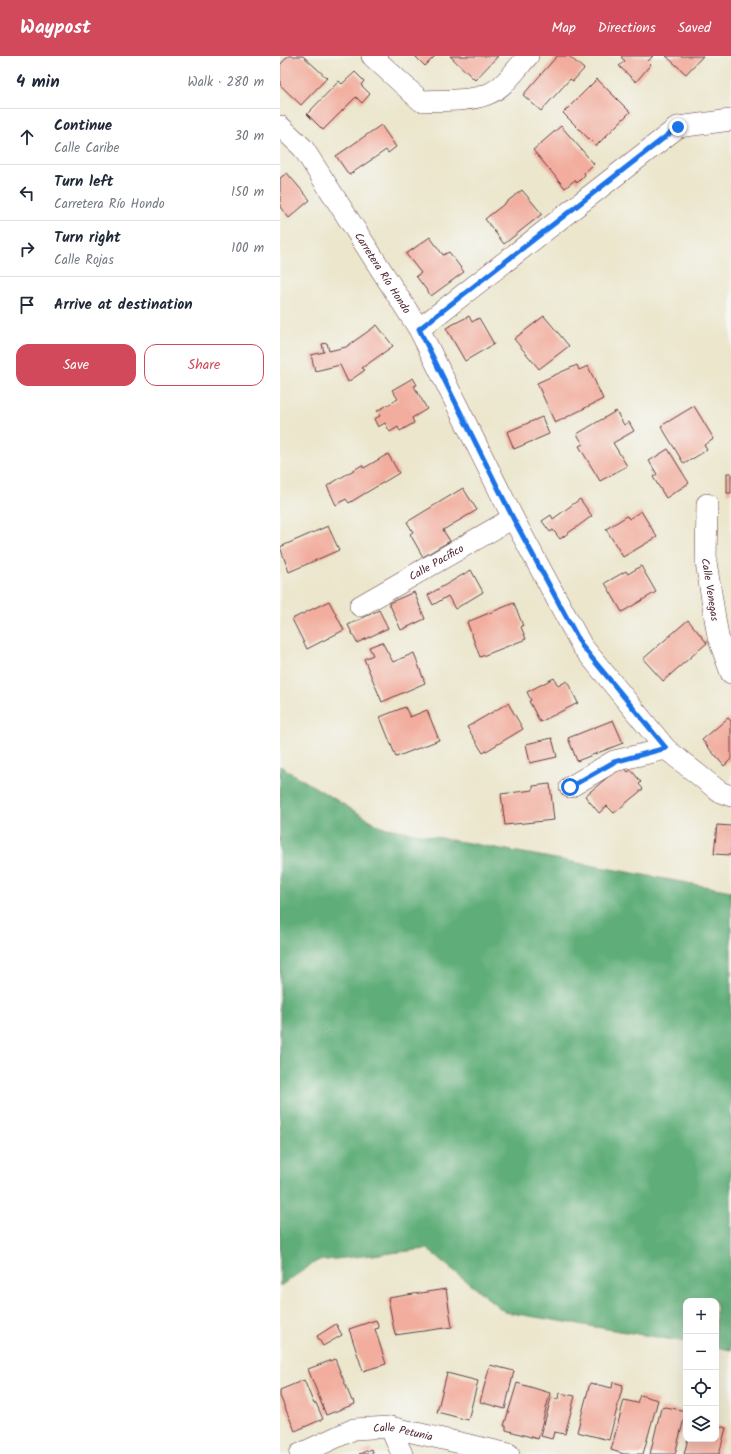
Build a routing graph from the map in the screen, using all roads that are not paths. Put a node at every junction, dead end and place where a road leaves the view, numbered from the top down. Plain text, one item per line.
1 (372, 56) edge
2 (528, 56) edge
3 (731, 120) edge
4 (280, 126) edge
5 (419, 329) junction
6 (707, 504) dead end
7 (513, 518) junction
8 (360, 606) dead end
9 (731, 673) edge
10 (666, 748) junction
11 (570, 787) dead end
12 (731, 796) edge
13 (390, 1427) junction
14 (300, 1454) edge
15 (402, 1454) edge
16 (509, 1454) edge

1 - 2 street
3 - 5 street
4 - 5 street, Carretera Río Hondo
5 - 7 street, Carretera Río Hondo
6 - 9 street, Calle Venegas
7 - 8 street, Calle Pacífico
7 - 10 street, Carretera Río Hondo
10 - 11 street
10 - 12 street, Carretera Río Hondo
13 - 14 street, Calle Petunia
13 - 15 street
13 - 16 street, Calle Petunia

